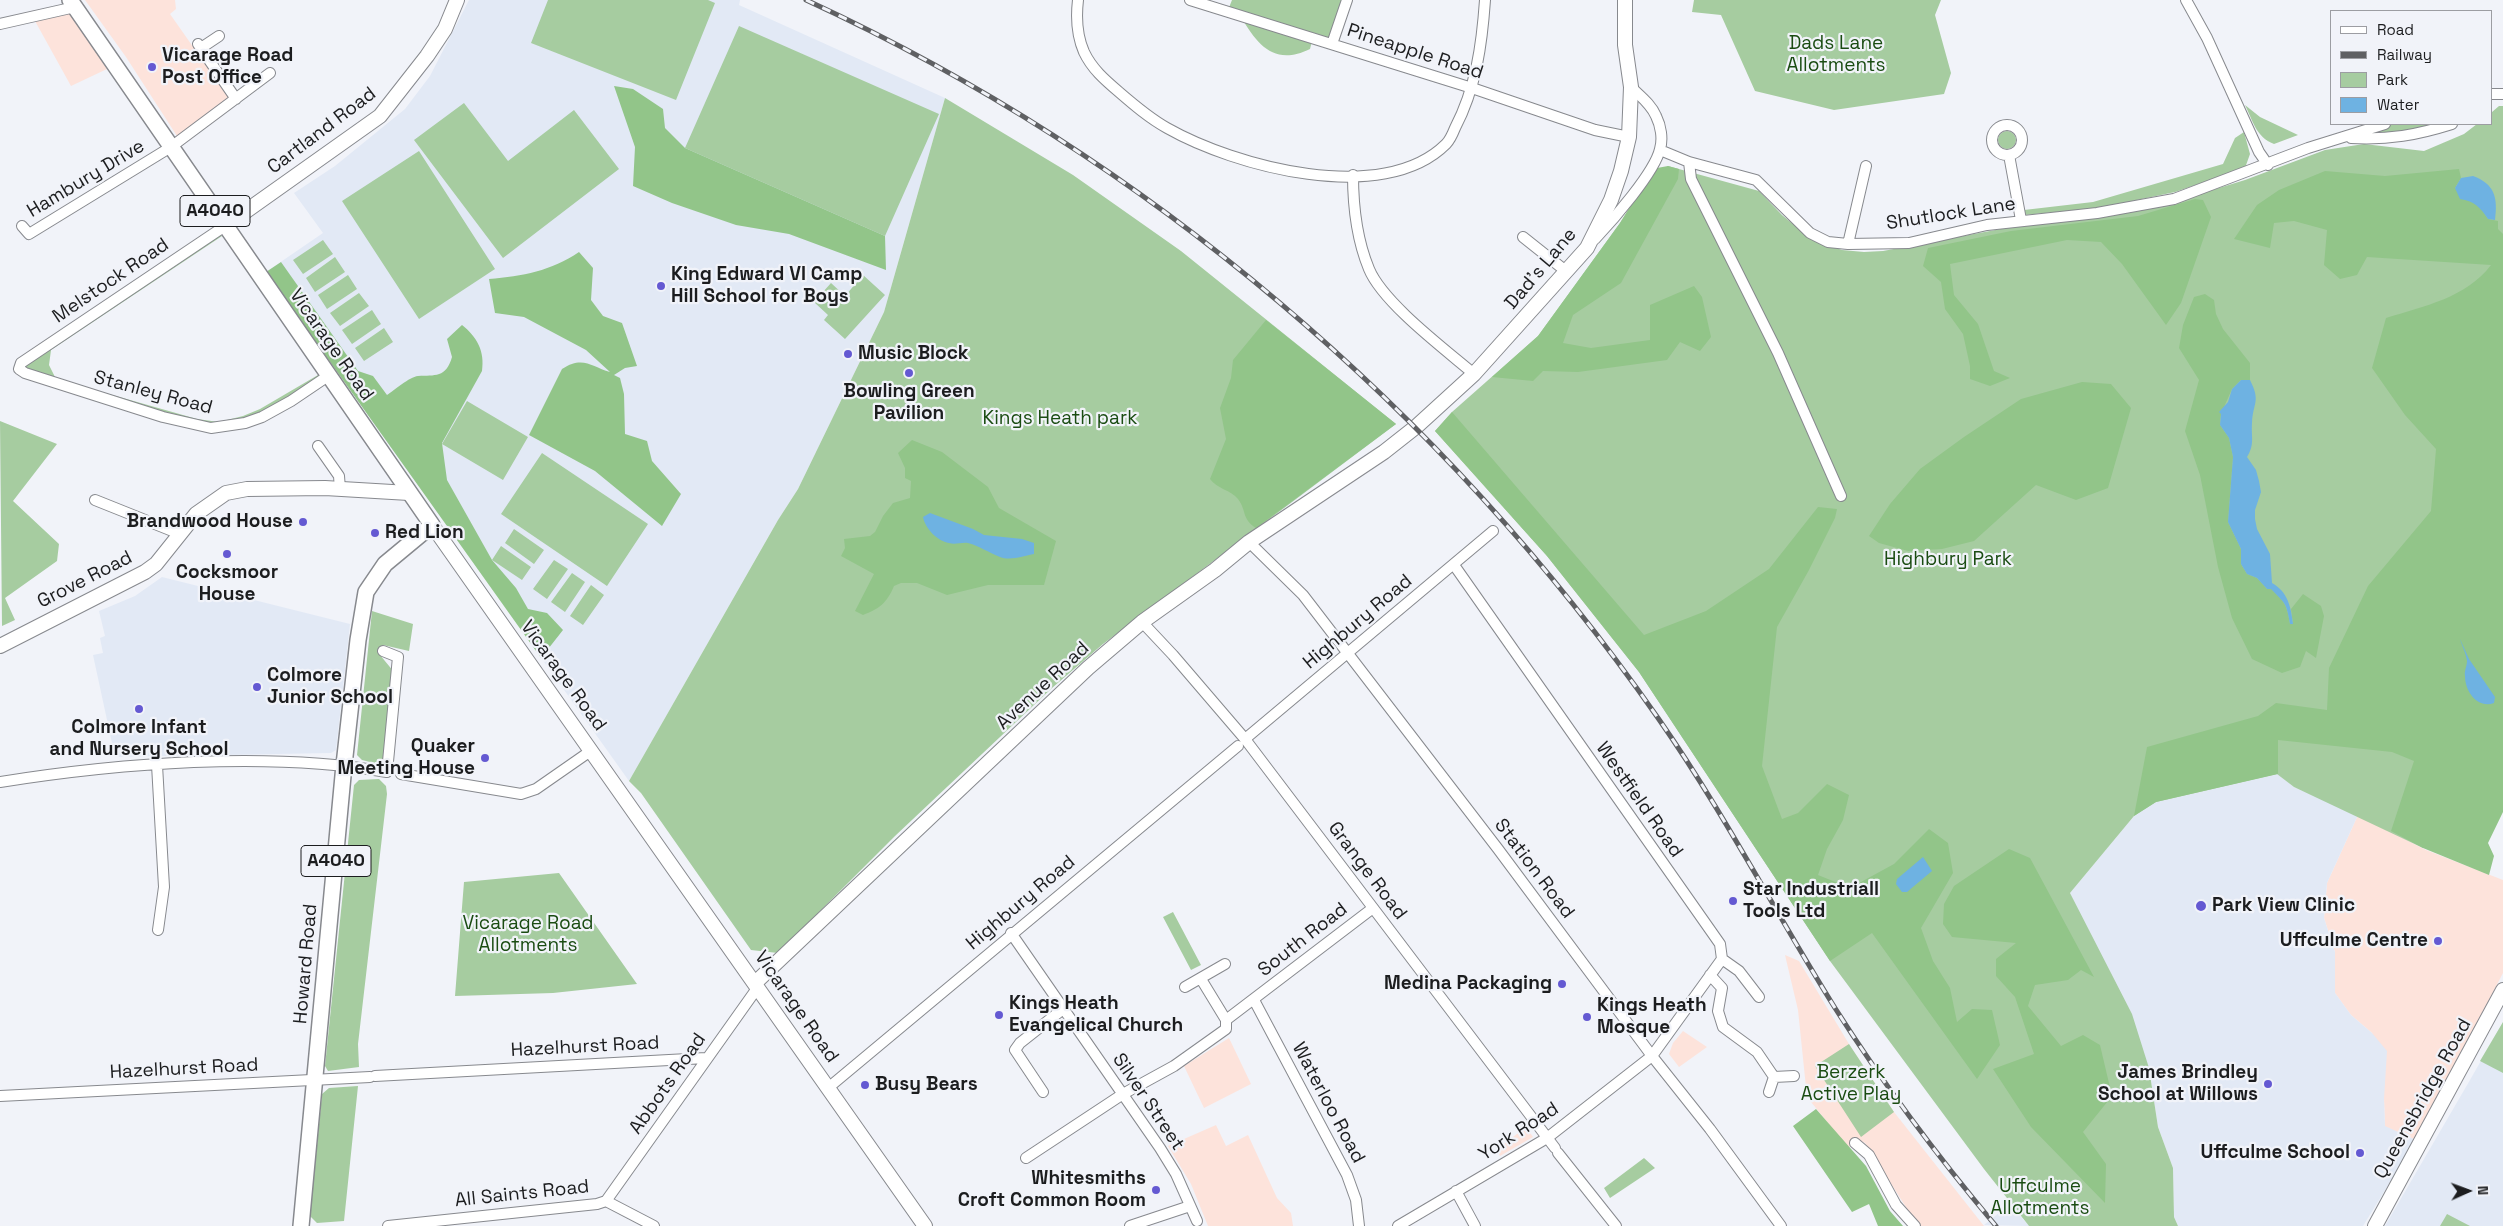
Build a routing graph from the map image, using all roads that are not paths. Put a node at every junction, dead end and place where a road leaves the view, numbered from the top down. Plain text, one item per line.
1 (457, 0) edge
2 (1078, 0) edge
3 (1190, 0) edge
4 (1230, 0) edge
5 (1346, 0) edge
6 (1486, 0) edge
7 (1625, 0) edge
8 (2186, 0) edge
9 (73, 4) edge
10 (1226, 11) junction
11 (0, 24) edge
12 (219, 36) dead end
13 (1332, 44) junction
14 (270, 73) dead end
15 (1631, 87) junction
16 (1472, 88) junction
17 (236, 99) junction
18 (2382, 125) edge
19 (2448, 125) edge
20 (1629, 137) junction
21 (2345, 138) junction
22 (171, 148) junction
23 (1660, 150) junction
24 (2009, 155) dead end
25 (1689, 162) junction
26 (2268, 165) junction
27 (1866, 166) dead end
28 (1353, 175) junction
29 (2021, 220) junction
30 (22, 226) dead end
31 (225, 226) junction
32 (1523, 237) dead end
33 (1848, 244) junction
34 (1587, 248) junction
35 (1567, 272) junction
36 (19, 369) joint
37 (1474, 374) junction
38 (328, 376) junction
39 (318, 446) dead end
40 (1384, 452) joint
41 (340, 489) junction
42 (410, 493) junction
43 (1841, 496) dead end
44 (95, 500) dead end
45 (432, 524) junction
46 (1493, 532) dead end
47 (180, 534) junction
48 (1249, 542) junction
49 (1454, 565) junction
50 (1142, 622) junction
51 (0, 646) edge
52 (383, 651) dead end
53 (1348, 654) junction
54 (1242, 742) junction
55 (592, 750) junction
56 (157, 765) junction
57 (344, 765) junction
58 (401, 774) dead end
59 (0, 782) edge
60 (1373, 908) junction
61 (158, 930) dead end
62 (1011, 933) junction
63 (1722, 959) junction
64 (1225, 964) dead end
65 (1710, 975) junction
66 (1201, 978) junction
67 (756, 985) junction
68 (1185, 987) dead end
69 (2503, 990) edge
70 (1759, 997) dead end
71 (1254, 1000) junction
72 (1063, 1009) junction
73 (1226, 1020) junction
74 (1652, 1056) junction
75 (706, 1058) junction
76 (1794, 1076) dead end
77 (1774, 1077) junction
78 (315, 1080) junction
79 (828, 1088) junction
80 (1043, 1092) dead end
81 (1768, 1092) dead end
82 (1123, 1094) junction
83 (0, 1096) edge
84 (1547, 1138) junction
85 (1855, 1143) dead end
86 (1026, 1158) dead end
87 (1456, 1191) junction
88 (606, 1201) junction
89 (1190, 1206) junction
90 (1196, 1221) dead end
91 (301, 1226) edge
92 (388, 1226) edge
93 (654, 1226) edge
94 (925, 1226) edge
95 (1130, 1226) edge
96 (1359, 1226) edge
97 (1398, 1226) edge
98 (1475, 1226) edge
99 (1616, 1226) edge
100 (1781, 1226) edge
101 (1915, 1226) edge
102 (2375, 1226) edge

1 - 31 street, Cartland Road
2 - 28 street
3 - 10 street, Pineapple Road
4 - 10 street
5 - 13 street
6 - 16 street
7 - 15 street, Dad's Lane
8 - 26 street
9 - 11 street
9 - 22 main road, Vicarage Road / A4040
10 - 13 street, Pineapple Road
12 - 17 street
13 - 16 street, Pineapple Road
14 - 17 street
15 - 20 street, Dad's Lane
15 - 23 street
16 - 20 street, Pineapple Road
16 - 28 street
17 - 22 street
18 - 21 street
19 - 21 street
20 - 34 street, Dad's Lane
21 - 26 street, Shutlock Lane
22 - 30 street, Hambury Drive
22 - 31 main road, Vicarage Road / A4040
23 - 25 street, Shutlock Lane
23 - 34 street
24 - 29 street
25 - 33 street, Shutlock Lane
25 - 43 street
26 - 29 street, Shutlock Lane
27 - 33 street
28 - 37 street
29 - 33 street, Shutlock Lane
31 - 36 street, Melstock Road
31 - 38 main road, Vicarage Road / A4040
32 - 35 street
34 - 35 street, Dad's Lane
35 - 37 street, Dad's Lane
36 - 38 street, Stanley Road
37 - 40 street, Dad's Lane
38 - 42 main road, Vicarage Road / A4040
39 - 41 street
40 - 48 street, Avenue Road
41 - 42 street, Grove Road
41 - 47 street, Grove Road
42 - 45 main road, Vicarage Road / A4040
44 - 47 street
45 - 55 street, Vicarage Road
45 - 57 main road, Howard Road / A4040
46 - 49 street, Highbury Road
47 - 51 street, Grove Road
48 - 50 street, Avenue Road
48 - 53 street, Station Road
49 - 53 street, Highbury Road
49 - 63 street, Westfield Road
50 - 54 street, Grange Road
50 - 67 street, Avenue Road
52 - 57 street
53 - 54 street, Highbury Road
53 - 74 street, Station Road
54 - 60 street, Grange Road
54 - 62 street, Highbury Road
55 - 58 street
55 - 67 street, Vicarage Road
56 - 57 street
56 - 59 street
56 - 61 street
57 - 78 main road, Howard Road / A4040
60 - 71 street, South Road
60 - 84 street, Grange Road
62 - 72 street, Silver Street
62 - 79 street, Highbury Road
63 - 65 street
63 - 70 street
64 - 66 street
65 - 74 street
65 - 77 street
66 - 68 street
66 - 73 street
67 - 75 street, Abbots Road
67 - 79 street, Vicarage Road
69 - 102 street, Queensbridge Road
71 - 73 street, South Road
71 - 96 street, Waterloo Road
72 - 80 street
72 - 82 street, Silver Street
73 - 82 street
74 - 84 street, York Road
74 - 100 street, Station Road
75 - 78 street, Hazelhurst Road
75 - 88 street, Abbots Road
76 - 77 street
77 - 81 street
78 - 83 street, Hazelhurst Road
78 - 91 main road, Howard Road / A4040
79 - 94 street, Vicarage Road
82 - 86 street
82 - 89 street, Silver Street
84 - 87 street, York Road
84 - 99 street, Grange Road
85 - 101 street
87 - 97 street, York Road
87 - 98 street
88 - 92 street, All Saints Road
88 - 93 street, All Saints Road
89 - 90 street, Silver Street
89 - 95 street

